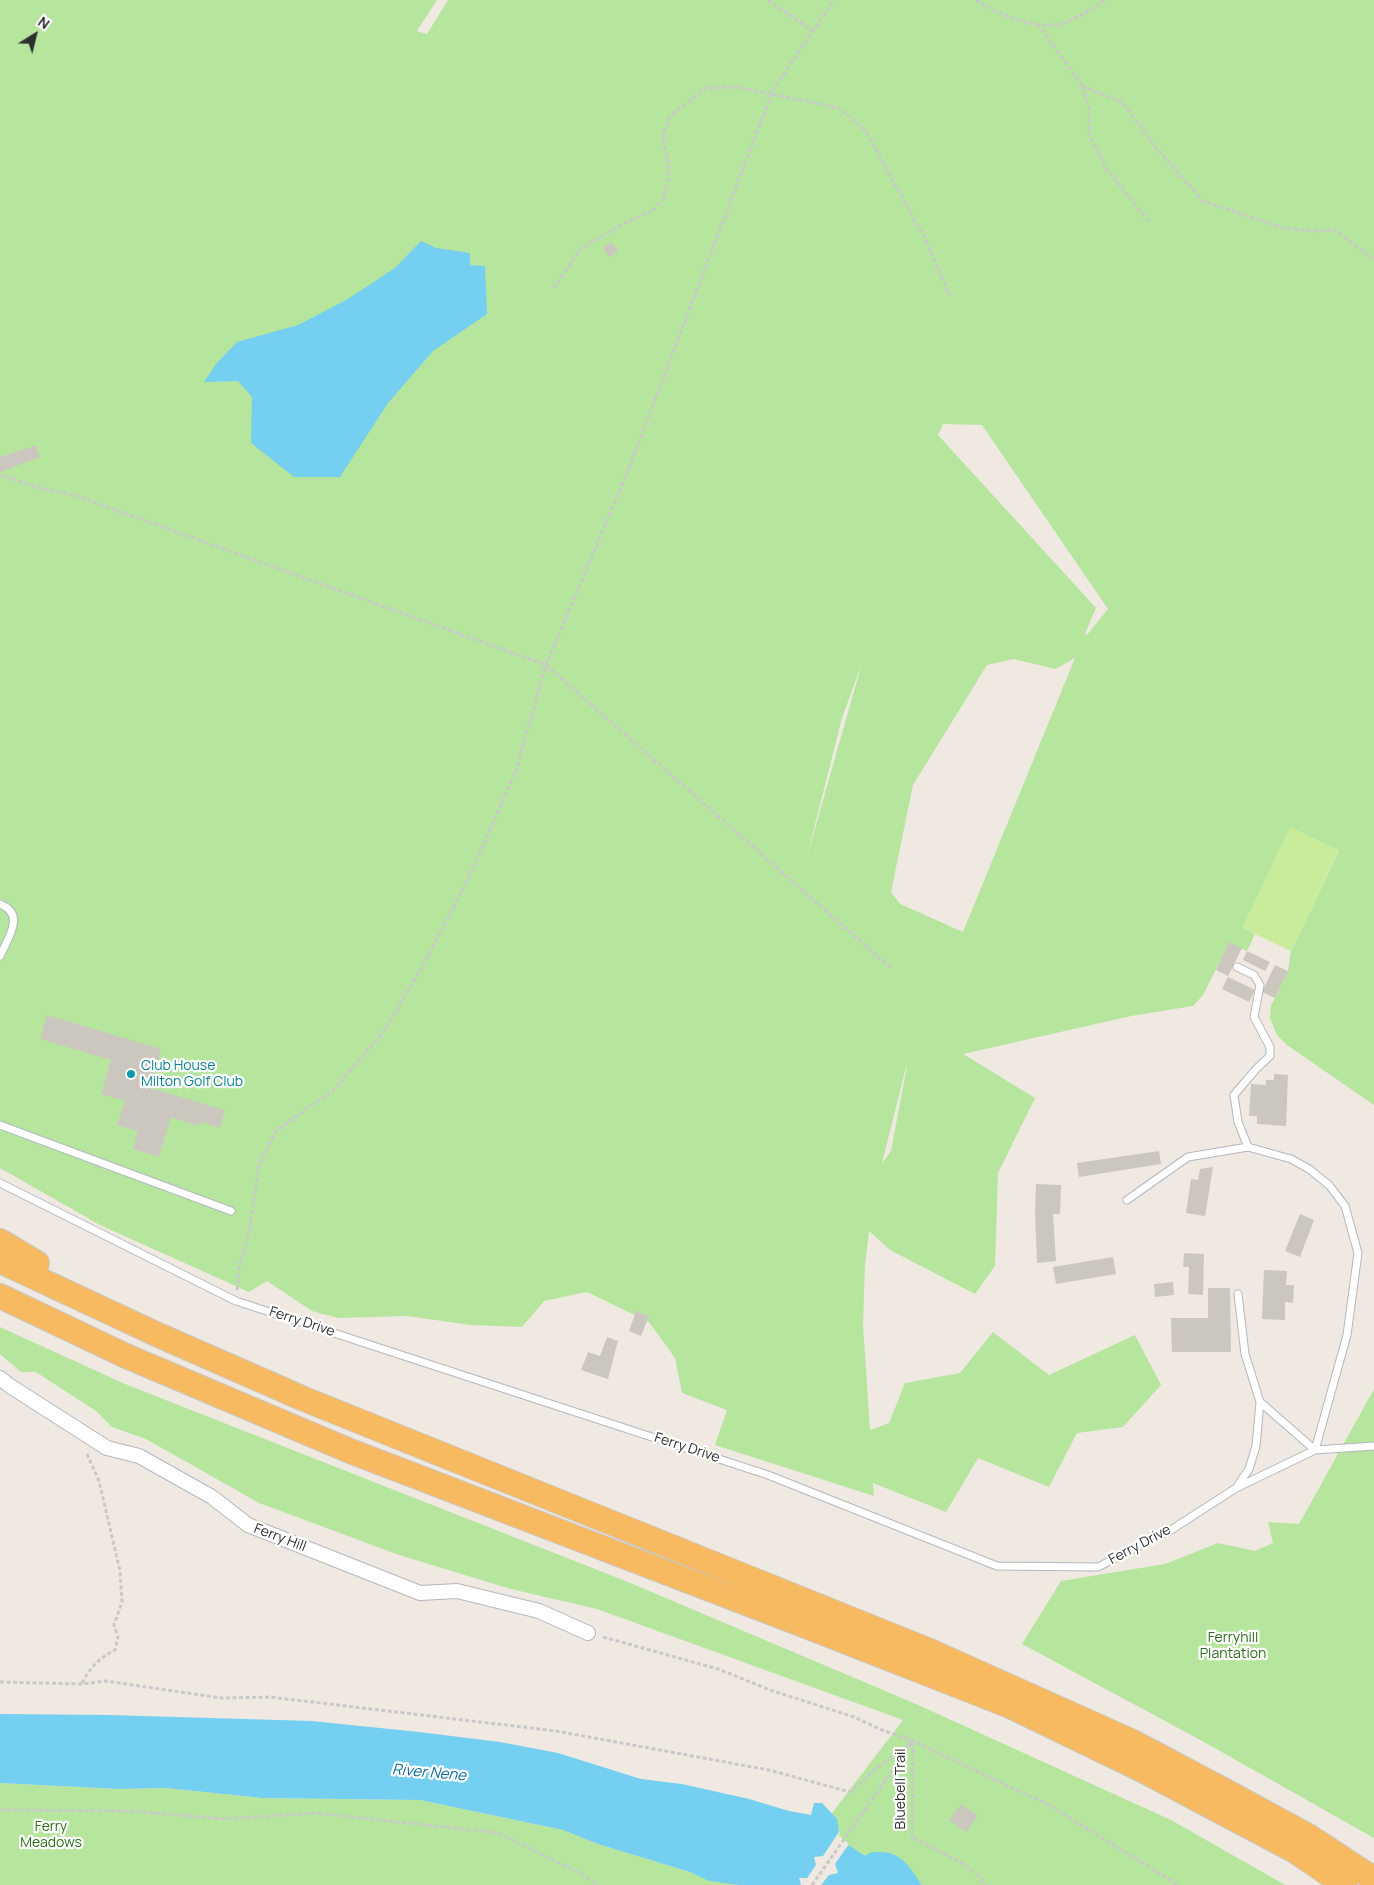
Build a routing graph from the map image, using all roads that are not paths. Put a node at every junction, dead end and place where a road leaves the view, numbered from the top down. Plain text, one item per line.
1 (0, 904) edge
2 (0, 956) edge
3 (1237, 967) dead end
4 (0, 1125) edge
5 (1248, 1147) junction
6 (0, 1183) edge
7 (1126, 1200) dead end
8 (231, 1211) dead end
9 (0, 1241) edge
10 (0, 1261) edge
11 (1238, 1294) dead end
12 (0, 1296) edge
13 (0, 1307) edge
14 (156, 1334) junction
15 (126, 1356) junction
16 (0, 1378) edge
17 (1260, 1402) junction
18 (1374, 1446) edge
19 (1315, 1450) junction
20 (1236, 1488) junction
21 (588, 1633) road end
22 (1374, 1879) edge
23 (1345, 1885) edge

1 - 2 lane
3 - 5 lane
4 - 8 lane
5 - 7 lane
5 - 19 lane
6 - 20 lane, Ferry Drive
9 - 14 highway
10 - 14 highway
11 - 17 lane
12 - 15 highway
13 - 15 highway
14 - 22 highway
15 - 23 highway
16 - 21 street, Ferry Hill
17 - 19 lane
17 - 20 lane
18 - 19 lane, Ferry Drive
19 - 20 lane, Ferry Drive

